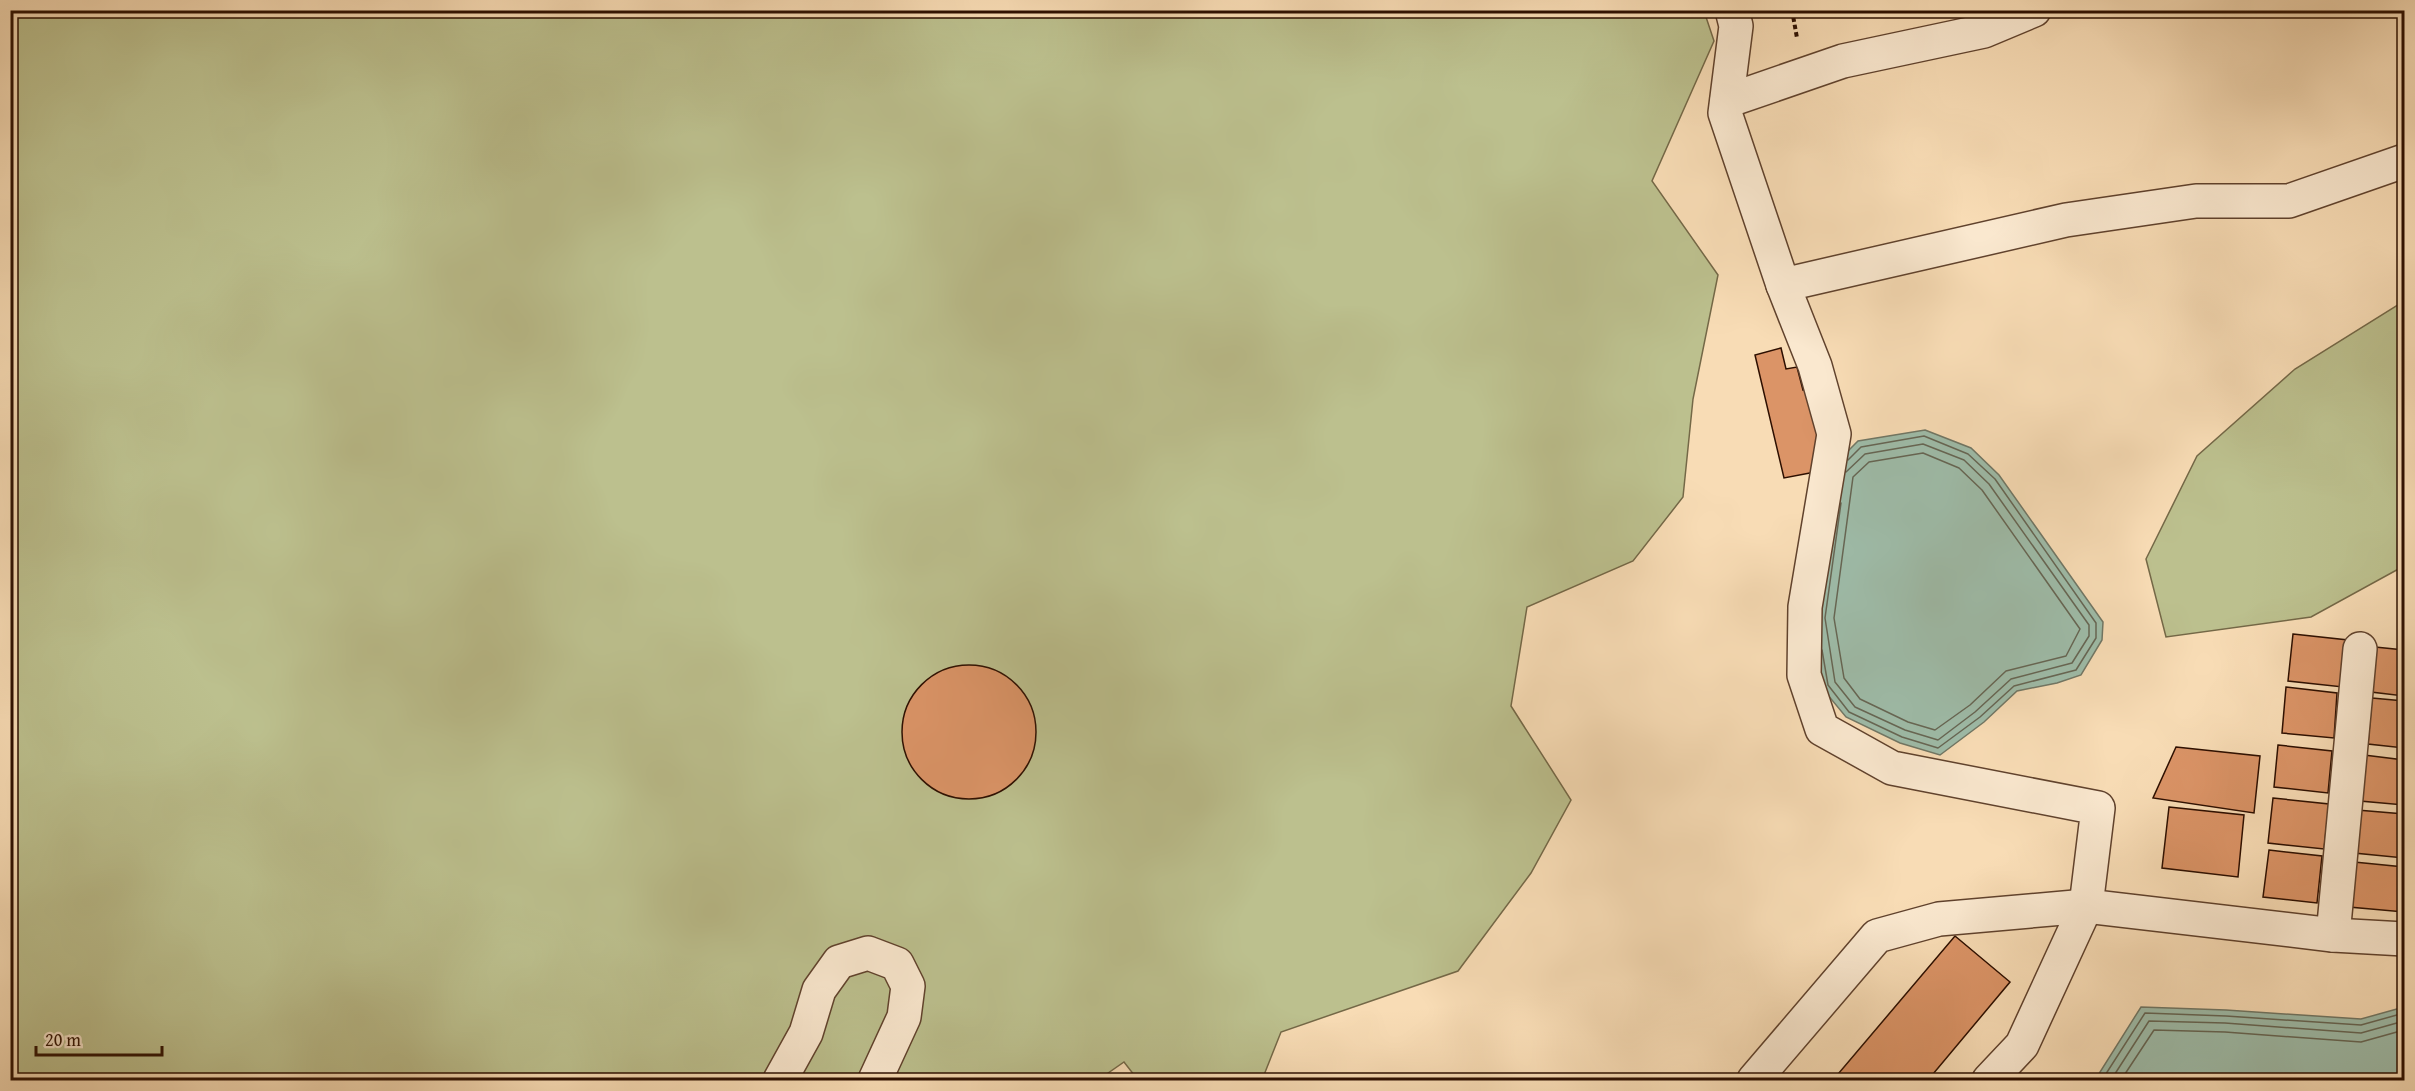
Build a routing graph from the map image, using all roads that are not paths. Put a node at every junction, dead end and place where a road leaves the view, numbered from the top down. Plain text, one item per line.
1 (1732, 10) edge
2 (2034, 10) edge
3 (1726, 101) junction
4 (2404, 161) edge
5 (1783, 285) junction
6 (2360, 650) dead end
7 (2086, 906) junction
8 (2332, 935) junction
9 (2404, 939) edge
10 (780, 1080) edge
11 (875, 1080) edge
12 (1754, 1080) edge
13 (1989, 1080) edge

1 - 3 street
2 - 3 street
3 - 5 street
4 - 5 street
5 - 7 street
6 - 8 street
7 - 8 street
7 - 12 street
7 - 13 street
8 - 9 street
10 - 11 street

